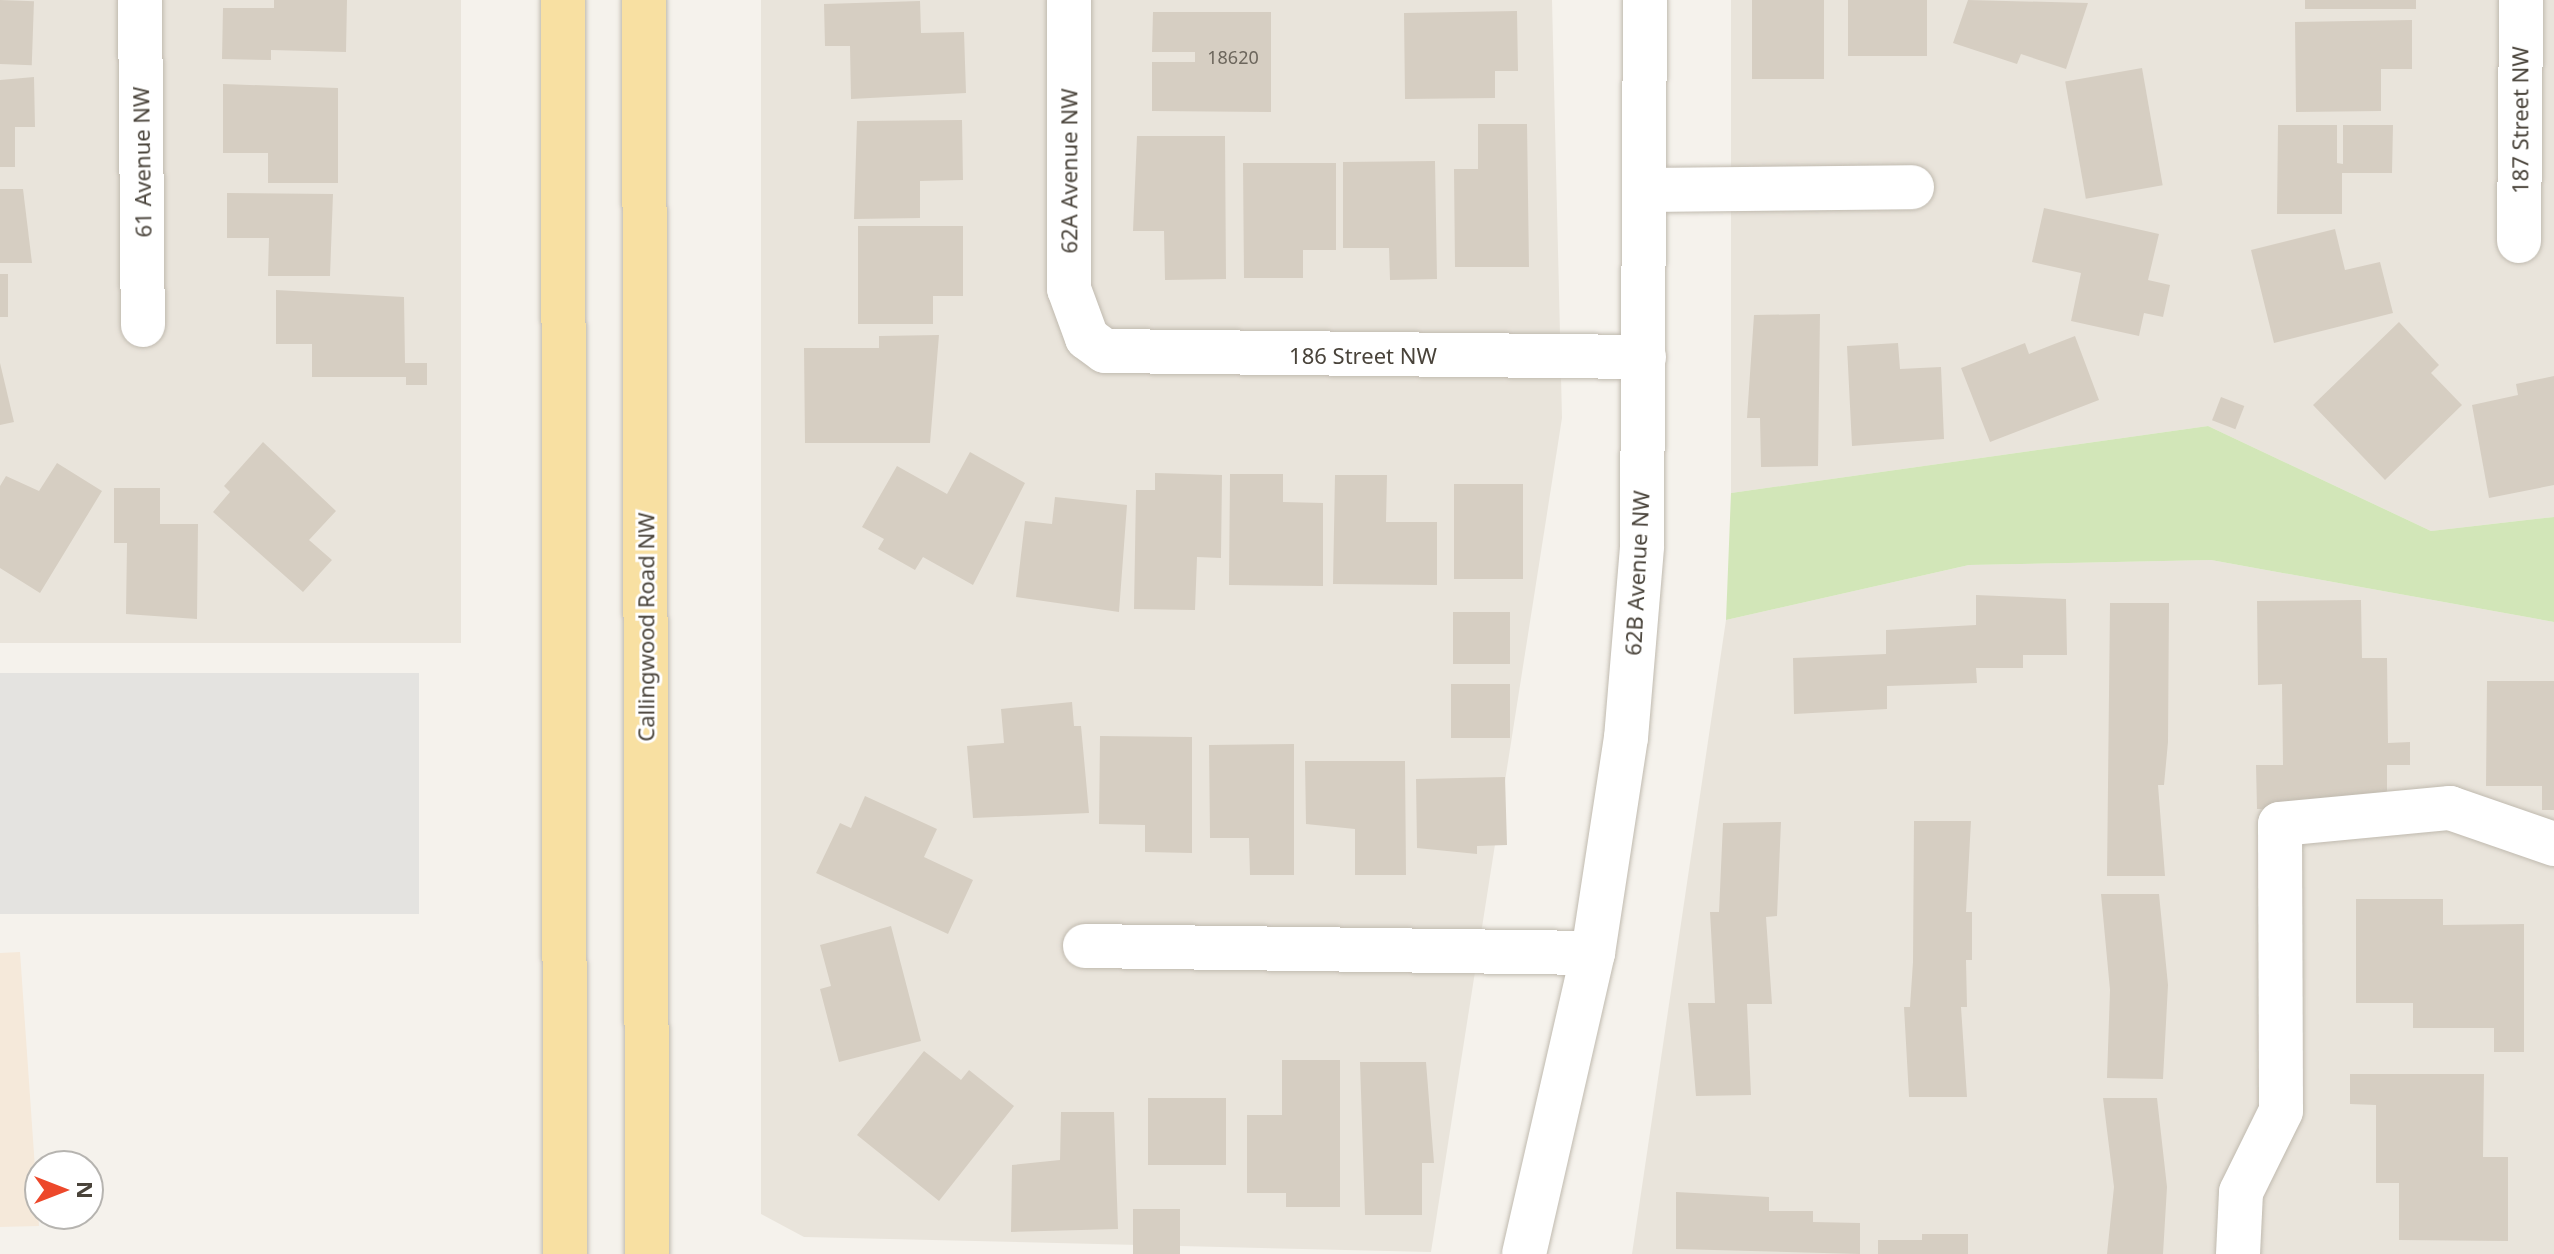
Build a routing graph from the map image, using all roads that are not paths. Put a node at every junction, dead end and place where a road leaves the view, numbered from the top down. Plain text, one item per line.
1 (140, 0) edge
2 (563, 0) edge
3 (644, 0) edge
4 (1069, 0) edge
5 (1645, 0) edge
6 (2521, 0) edge
7 (1912, 187) dead end
8 (1645, 190) junction
9 (2519, 241) dead end
10 (143, 325) dead end
11 (1087, 338) joint
12 (1644, 357) junction
13 (2554, 844) edge
14 (1085, 946) dead end
15 (1593, 953) junction
16 (565, 1254) edge
17 (647, 1254) edge
18 (1524, 1254) edge
19 (2238, 1254) edge

1 - 10 street, 61 Avenue NW
2 - 16 main road
3 - 17 main road, Callingwood Road NW
4 - 11 street, 62A Avenue NW
5 - 8 street, 62B Avenue NW
6 - 9 street, 187 Street NW
7 - 8 street
8 - 12 street, 62B Avenue NW
11 - 12 street, 186 Street NW
12 - 15 street, 62B Avenue NW
13 - 19 street
14 - 15 street
15 - 18 street, 62B Avenue NW

